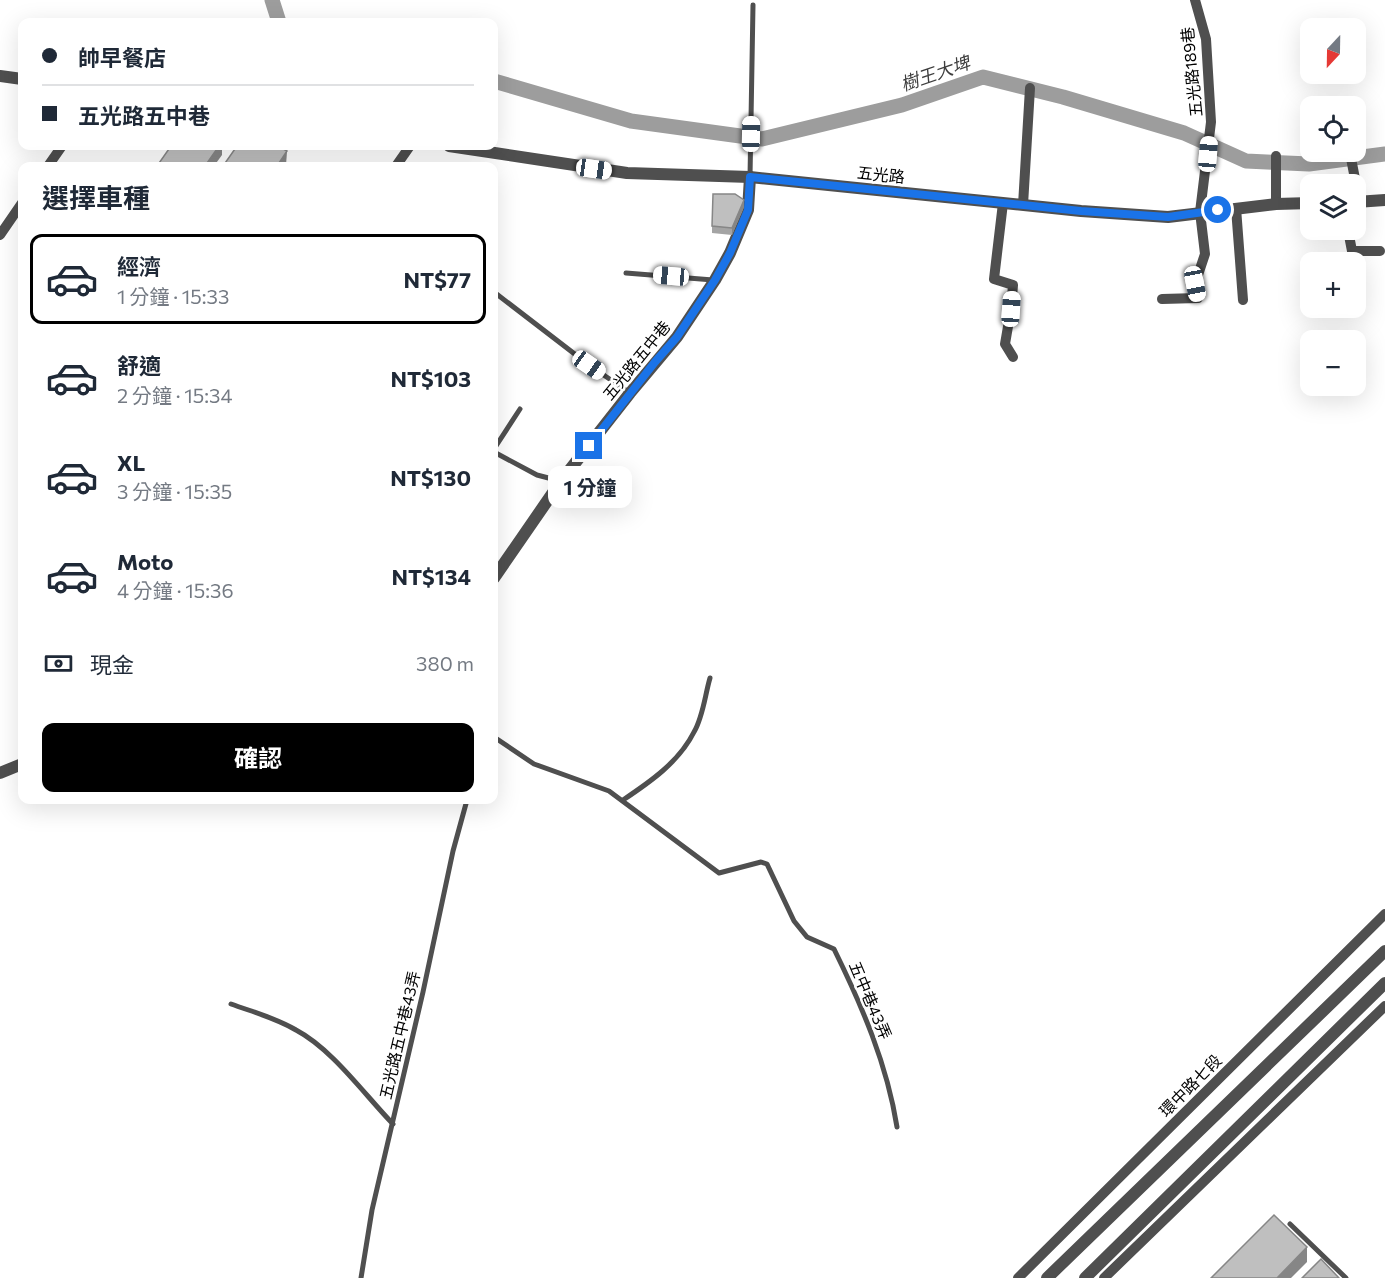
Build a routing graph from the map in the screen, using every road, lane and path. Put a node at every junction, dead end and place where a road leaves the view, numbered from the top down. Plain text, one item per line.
1 (1195, 0) edge
2 (753, 5) dead end
3 (0, 76) edge
4 (18, 78) edge
5 (1030, 88) dead end
6 (475, 150) edge
7 (1276, 156) dead end
8 (750, 177) junction
9 (1385, 200) edge
10 (1366, 201) edge
11 (1003, 203) junction
12 (1300, 203) edge
13 (1276, 204) junction
14 (1023, 205) junction
15 (18, 208) edge
16 (1236, 208) junction
17 (1200, 212) junction
18 (0, 235) edge
19 (1350, 240) edge
20 (1380, 251) dead end
21 (626, 273) dead end
22 (715, 280) junction
23 (498, 295) edge
24 (1162, 299) dead end
25 (1243, 300) dead end
26 (1013, 357) dead end
27 (630, 393) junction
28 (520, 409) dead end
29 (498, 445) edge
30 (498, 453) edge
31 (561, 481) junction
32 (498, 572) edge
33 (710, 678) dead end
34 (498, 740) edge
35 (18, 766) edge
36 (0, 773) edge
37 (623, 800) junction
38 (466, 804) edge
39 (1385, 915) edge
40 (1385, 951) edge
41 (1385, 982) edge
42 (231, 1004) dead end
43 (1385, 1006) edge
44 (393, 1124) junction
45 (897, 1127) dead end
46 (1290, 1224) dead end
47 (1325, 1257) junction
48 (1319, 1264) edge
49 (361, 1278) edge
50 (1018, 1278) edge
51 (1047, 1278) edge
52 (1085, 1278) edge
53 (1104, 1278) edge
54 (1346, 1278) edge

1 - 17 street, 五光路189巷
2 - 8 lane
3 - 4 street
5 - 14 street
6 - 8 street, 五光路
7 - 13 street
8 - 11 street, 五光路
8 - 22 street, 五光路五中巷
9 - 10 street
11 - 14 street, 五光路
11 - 26 street
12 - 13 street, 五光路
13 - 16 street, 五光路
14 - 17 street, 五光路
15 - 18 street
16 - 17 street, 五光路
16 - 25 street
17 - 24 street, 五光路189巷
19 - 20 street
21 - 22 lane
22 - 27 street, 五光路五中巷
23 - 27 lane
27 - 31 street, 五光路五中巷
28 - 29 lane
30 - 31 lane
31 - 32 street, 五光路五中巷
33 - 37 lane
34 - 37 lane, 五中巷43弄
35 - 36 street
37 - 45 lane, 五中巷43弄
38 - 44 lane, 五光路五中巷43弄
39 - 50 street, 環中路七段
40 - 51 street
41 - 52 street
42 - 44 lane
43 - 53 street
44 - 49 lane, 五光路五中巷43弄
46 - 47 lane
47 - 48 lane
47 - 54 lane

